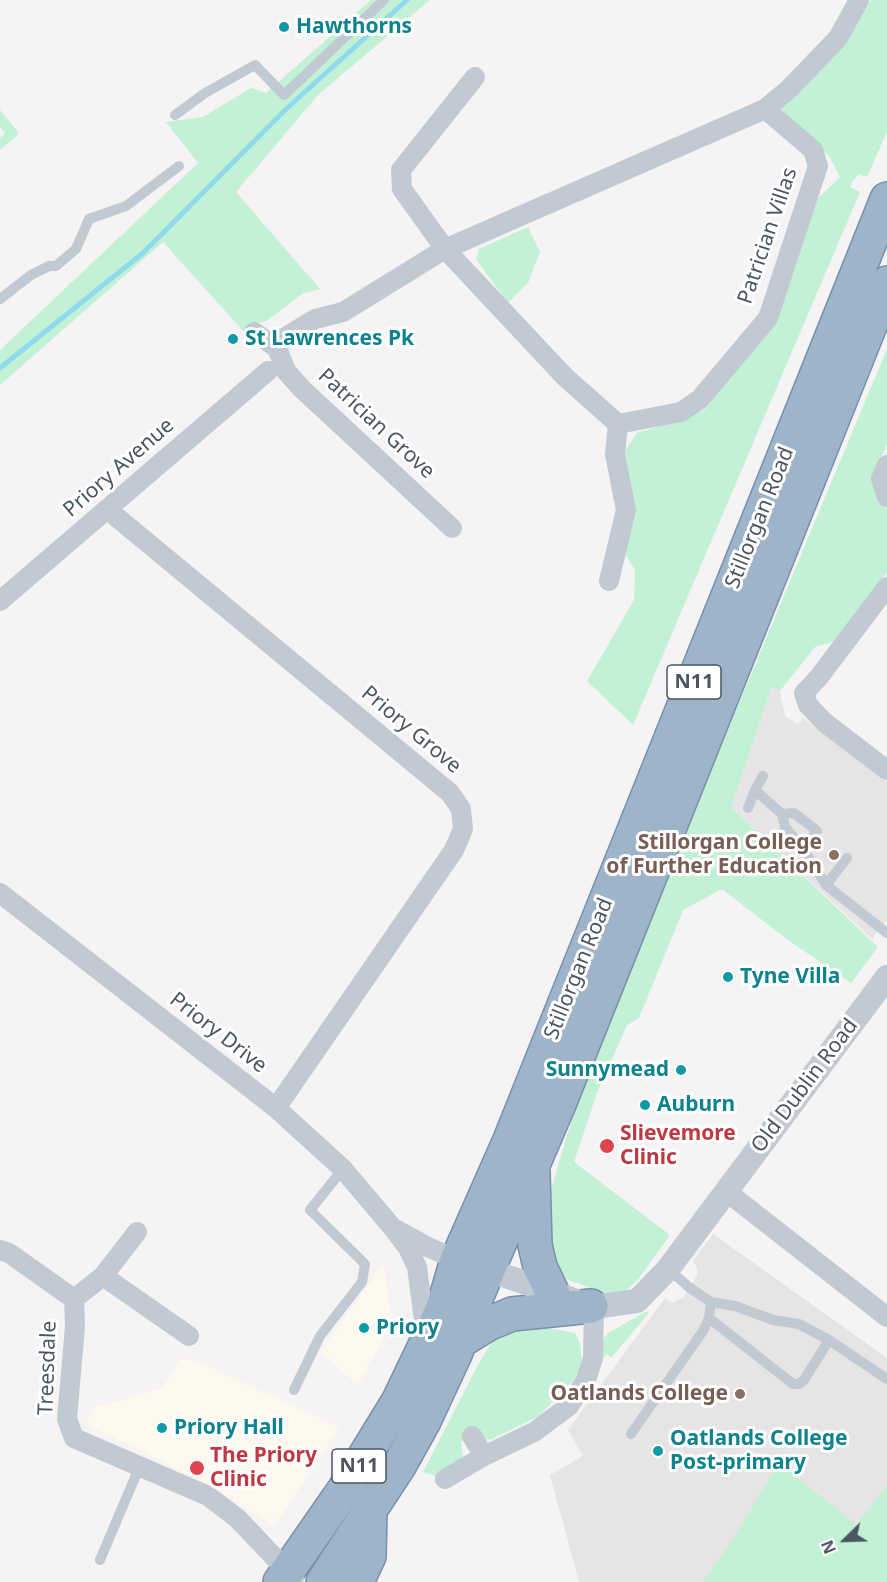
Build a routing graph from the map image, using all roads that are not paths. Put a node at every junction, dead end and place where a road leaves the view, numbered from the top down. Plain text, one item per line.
1 (384, 0) edge
2 (860, 0) edge
3 (475, 77) dead end
4 (765, 109) junction
5 (176, 115) dead end
6 (178, 166) dead end
7 (887, 199) edge
8 (445, 249) junction
9 (887, 283) edge
10 (0, 299) edge
11 (254, 332) dead end
12 (277, 348) junction
13 (268, 371) dead end
14 (618, 424) junction
15 (887, 465) edge
16 (887, 497) edge
17 (108, 510) junction
18 (452, 528) dead end
19 (609, 581) dead end
20 (887, 587) edge
21 (0, 601) edge
22 (887, 770) edge
23 (762, 776) dead end
24 (755, 790) junction
25 (748, 808) dead end
26 (782, 814) junction
27 (802, 849) junction
28 (847, 858) dead end
29 (826, 885) junction
30 (0, 893) edge
31 (887, 933) edge
32 (887, 977) edge
33 (276, 1108) junction
34 (533, 1165) junction
35 (343, 1169) junction
36 (727, 1192) junction
37 (392, 1227) junction
38 (137, 1233) dead end
39 (0, 1250) edge
40 (457, 1260) junction
41 (489, 1269) junction
42 (668, 1269) junction
43 (103, 1276) junction
44 (553, 1293) junction
45 (74, 1299) junction
46 (711, 1302) junction
47 (592, 1306) junction
48 (887, 1317) edge
49 (709, 1318) junction
50 (189, 1336) dead end
51 (829, 1340) junction
52 (427, 1342) junction
53 (459, 1342) junction
54 (887, 1379) edge
55 (294, 1390) dead end
56 (631, 1434) dead end
57 (472, 1436) dead end
58 (484, 1456) junction
59 (139, 1468) junction
60 (445, 1479) dead end
61 (370, 1512) junction
62 (100, 1560) dead end
63 (289, 1578) edge
64 (323, 1582) edge
65 (357, 1582) edge

1 - 5 lane
2 - 4 street
3 - 8 street
4 - 8 street
4 - 14 street, Patrician Villas
6 - 10 lane
7 - 40 highway, Stillorgan Road / N11
8 - 12 street
8 - 14 street
9 - 34 highway, Stillorgan Road / N11
11 - 12 street
12 - 18 street, Patrician Grove
13 - 17 street, Priory Avenue
14 - 19 street
15 - 16 street
17 - 21 street, Priory Avenue
17 - 33 street, Priory Grove
20 - 22 street
23 - 24 lane
24 - 25 lane
24 - 26 lane
26 - 27 lane
26 - 27 lane
27 - 29 lane
28 - 29 lane
29 - 31 lane
30 - 33 street, Priory Drive
32 - 36 street, Old Dublin Road
33 - 35 street, Priory Drive
34 - 41 highway, Stillorgan Road / N11
34 - 44 highway, N11
35 - 37 street, Priory Drive
35 - 55 lane
36 - 42 street, Old Dublin Road
36 - 48 street
37 - 40 street, Priory Drive
37 - 52 street, Priory Drive
38 - 43 street, Treesdale
39 - 45 street, Treesdale
40 - 41 street, Old Dublin Road
40 - 52 highway, Stillorgan Road / N11
41 - 44 street, Old Dublin Road
41 - 53 highway, Stillorgan Road / N11
42 - 46 lane
42 - 47 street, Old Dublin Road
43 - 45 street, Treesdale
43 - 50 street
44 - 47 street, Old Dublin Road
45 - 59 street, Treesdale
46 - 49 lane
46 - 51 lane
47 - 53 highway
47 - 58 street
49 - 51 lane
49 - 56 lane
51 - 54 lane
52 - 63 highway, Stillorgan Road / N11
53 - 61 highway, Stillorgan Road / N11
57 - 58 street
58 - 60 street
59 - 62 lane
59 - 63 street
61 - 64 highway, Stillorgan Road / N11
61 - 65 highway

